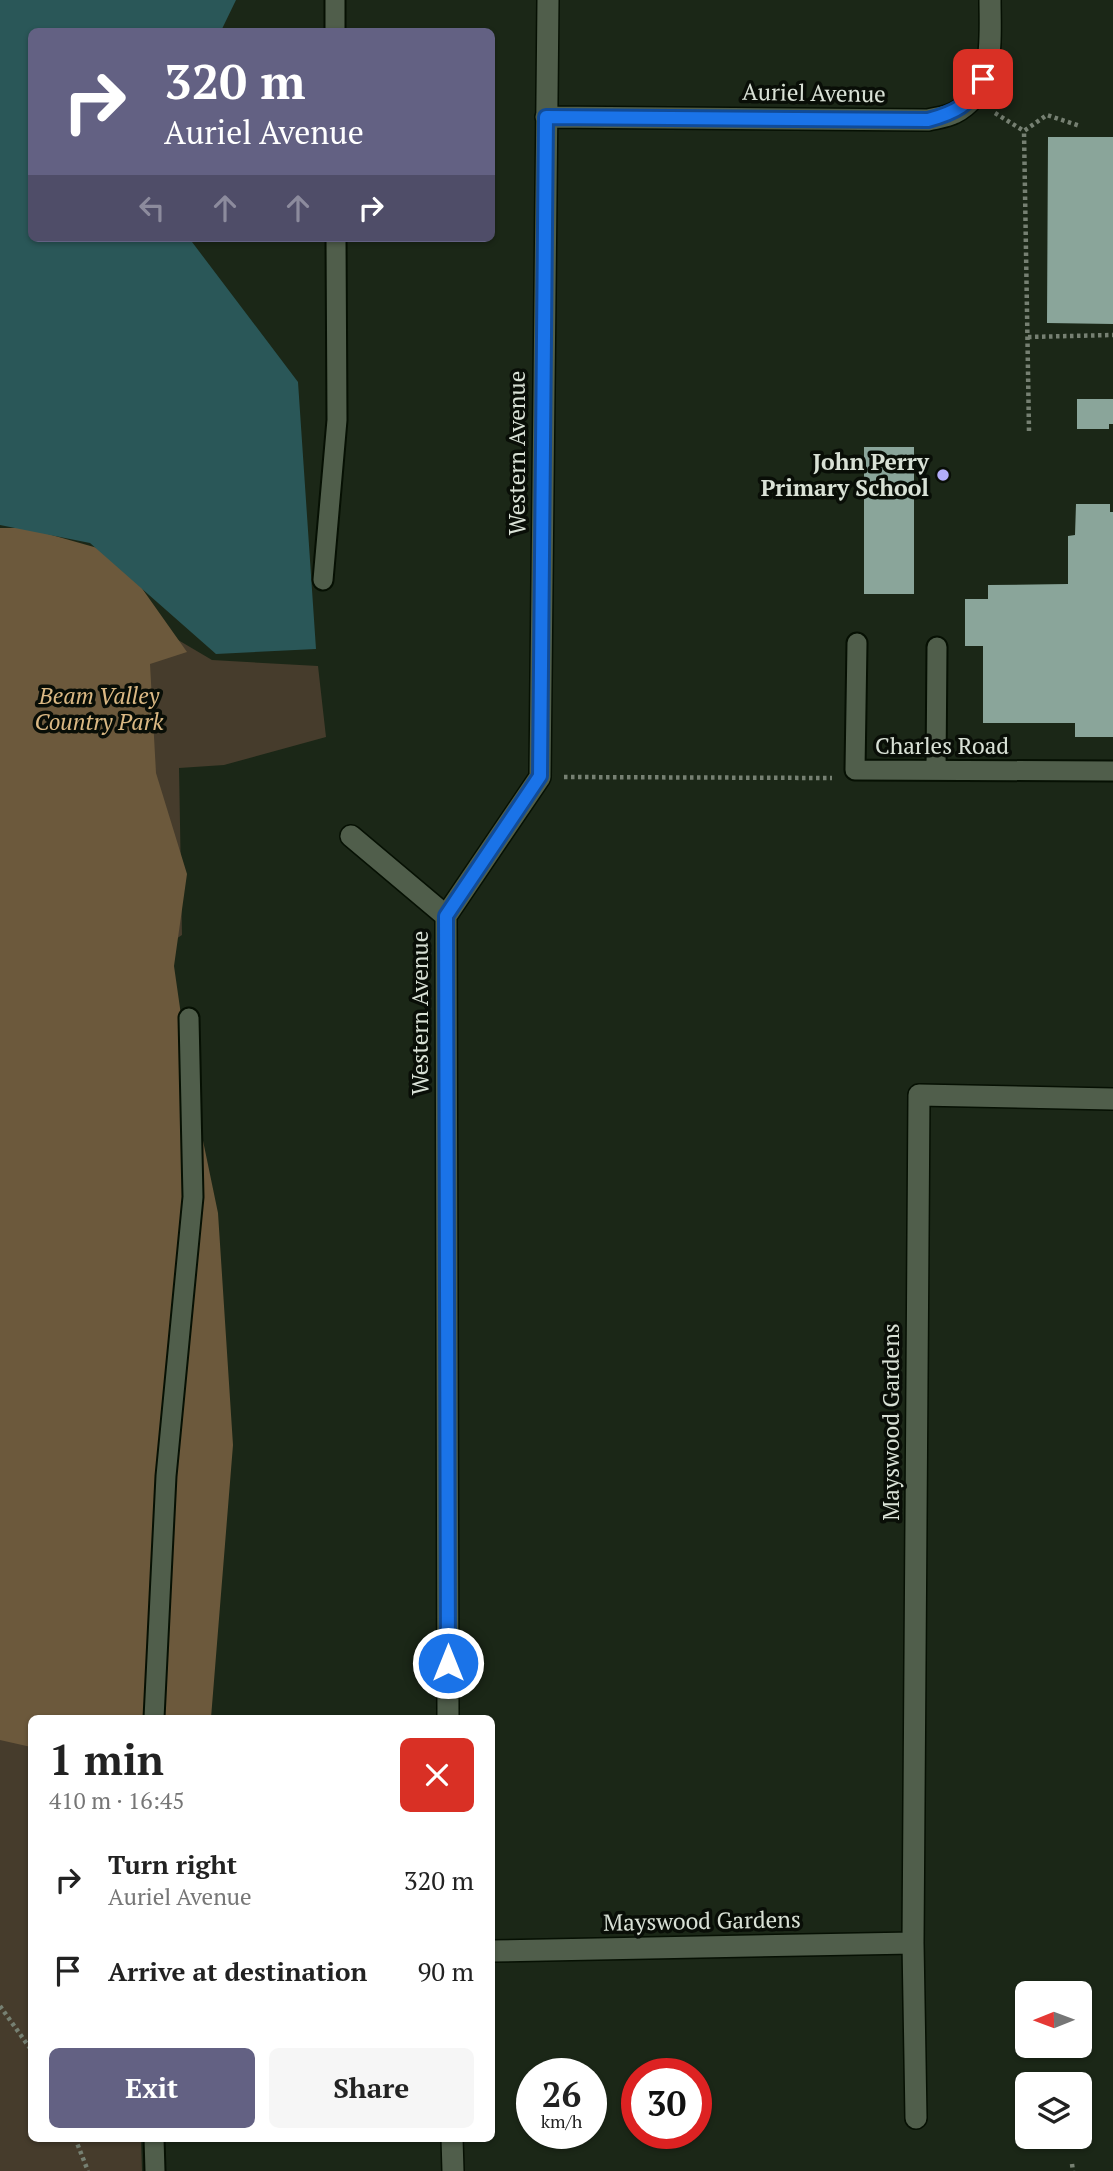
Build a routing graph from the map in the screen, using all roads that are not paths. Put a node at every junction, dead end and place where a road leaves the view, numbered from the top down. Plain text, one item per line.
1 (335, 0) edge
2 (548, 0) edge
3 (990, 0) edge
4 (335, 28) edge
5 (546, 117) junction
6 (336, 242) edge
7 (323, 580) dead end
8 (856, 643) dead end
9 (937, 647) dead end
10 (936, 770) junction
11 (1113, 771) edge
12 (351, 836) dead end
13 (446, 916) junction
14 (189, 1018) dead end
15 (1113, 1099) edge
16 (154, 1715) edge
17 (448, 1715) edge
18 (913, 1943) junction
19 (495, 1951) edge
20 (916, 2118) dead end
21 (154, 2142) edge
22 (452, 2142) edge
23 (155, 2171) edge
24 (453, 2171) edge

1 - 4 lane
2 - 5 street, Western Avenue
3 - 5 street, Auriel Avenue
5 - 13 street, Western Avenue
6 - 7 lane
8 - 10 lane, Charles Road
9 - 10 lane
10 - 11 lane, Charles Road
12 - 13 street
13 - 17 street, Western Avenue
14 - 16 lane
15 - 18 street, Mayswood Gardens
18 - 19 street, Mayswood Gardens
18 - 20 street, Mayswood Gardens
21 - 23 lane
22 - 24 street

